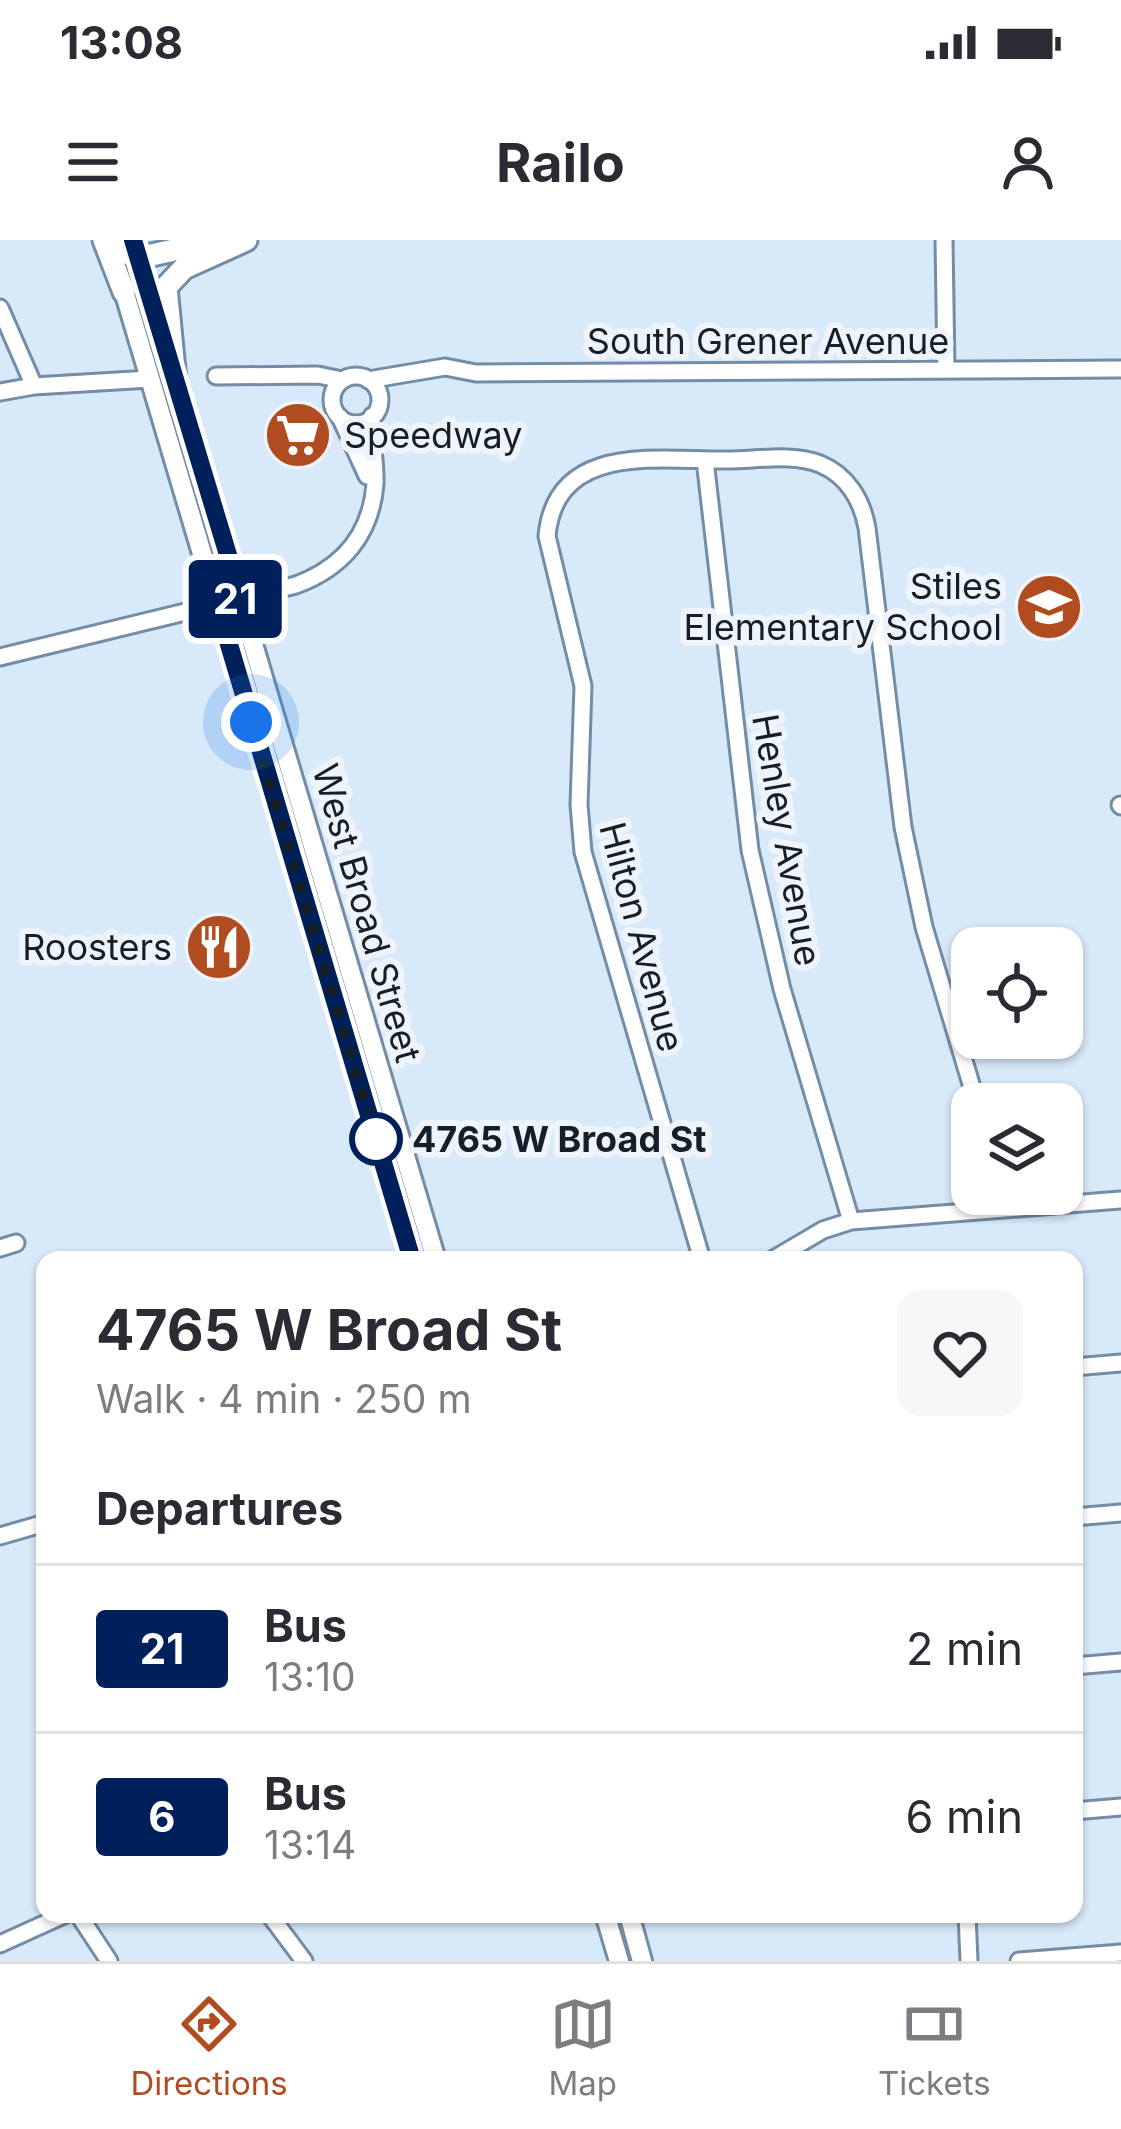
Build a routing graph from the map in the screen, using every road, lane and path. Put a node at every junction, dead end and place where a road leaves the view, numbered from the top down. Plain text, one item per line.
1 (106, 240) edge
2 (219, 240) edge
3 (246, 240) edge
4 (944, 240) edge
5 (131, 246) edge
6 (124, 292) joint
7 (0, 308) edge
8 (1121, 369) edge
9 (946, 370) junction
10 (417, 373) junction
11 (216, 376) dead end
12 (280, 376) junction
13 (150, 379) junction
14 (175, 380) junction
15 (342, 380) junction
16 (368, 380) junction
17 (34, 386) junction
18 (0, 392) edge
19 (332, 400) junction
20 (375, 412) junction
21 (340, 417) junction
22 (705, 460) junction
23 (372, 502) junction
24 (241, 598) junction
25 (217, 604) junction
26 (0, 657) edge
27 (290, 849) junction
28 (354, 984) junction
29 (330, 988) junction
30 (971, 1083) edge
31 (386, 1093) junction
32 (1083, 1201) edge
33 (1121, 1201) edge
34 (951, 1208) edge
35 (851, 1221) junction
36 (409, 1251) edge
37 (433, 1251) edge
38 (699, 1251) edge
39 (787, 1251) edge
40 (1121, 1364) edge
41 (1083, 1366) edge
42 (1121, 1513) edge
43 (1083, 1516) edge
44 (36, 1526) edge
45 (0, 1536) edge
46 (1121, 1662) edge
47 (1083, 1665) edge
48 (1121, 1807) edge
49 (1083, 1810) edge
50 (46, 1923) edge
51 (84, 1923) edge
52 (276, 1923) edge
53 (608, 1923) edge
54 (631, 1923) edge
55 (967, 1923) edge
56 (0, 1944) edge
57 (1121, 1953) edge
58 (109, 1961) edge
59 (304, 1961) edge
60 (620, 1961) edge
61 (642, 1961) edge
62 (969, 1961) edge
63 (1018, 1961) edge

1 - 6 highway
2 - 5 highway
3 - 14 highway
4 - 9 street
5 - 14 main road, West Broad Street
6 - 13 main road, West Broad Street
7 - 17 street
8 - 9 street, South Grener Avenue
9 - 10 street, South Grener Avenue
10 - 16 street, South Grener Avenue
10 - 20 street
11 - 12 street
12 - 15 street
12 - 19 street
13 - 17 street
13 - 25 main road, West Broad Street
14 - 24 main road, West Broad Street
15 - 16 street
15 - 19 street
16 - 20 street
17 - 18 street
19 - 21 street
20 - 21 street
20 - 23 street
21 - 23 street
22 - 30 street
22 - 35 street, Henley Avenue
22 - 38 street, Hilton Avenue
23 - 24 street
24 - 25 street
24 - 28 main road, West Broad Street
25 - 26 street
25 - 27 main road, West Broad Street
27 - 28 main road
27 - 29 main road, West Broad Street
28 - 31 main road, West Broad Street
29 - 31 main road
29 - 36 main road, West Broad Street
31 - 37 main road, West Broad Street
32 - 33 street
34 - 35 street
35 - 39 street
40 - 41 street
42 - 43 street
44 - 45 street
46 - 47 street
48 - 49 street
50 - 56 street
51 - 58 street
52 - 59 street
53 - 60 main road
54 - 61 main road
55 - 62 street
57 - 63 street

